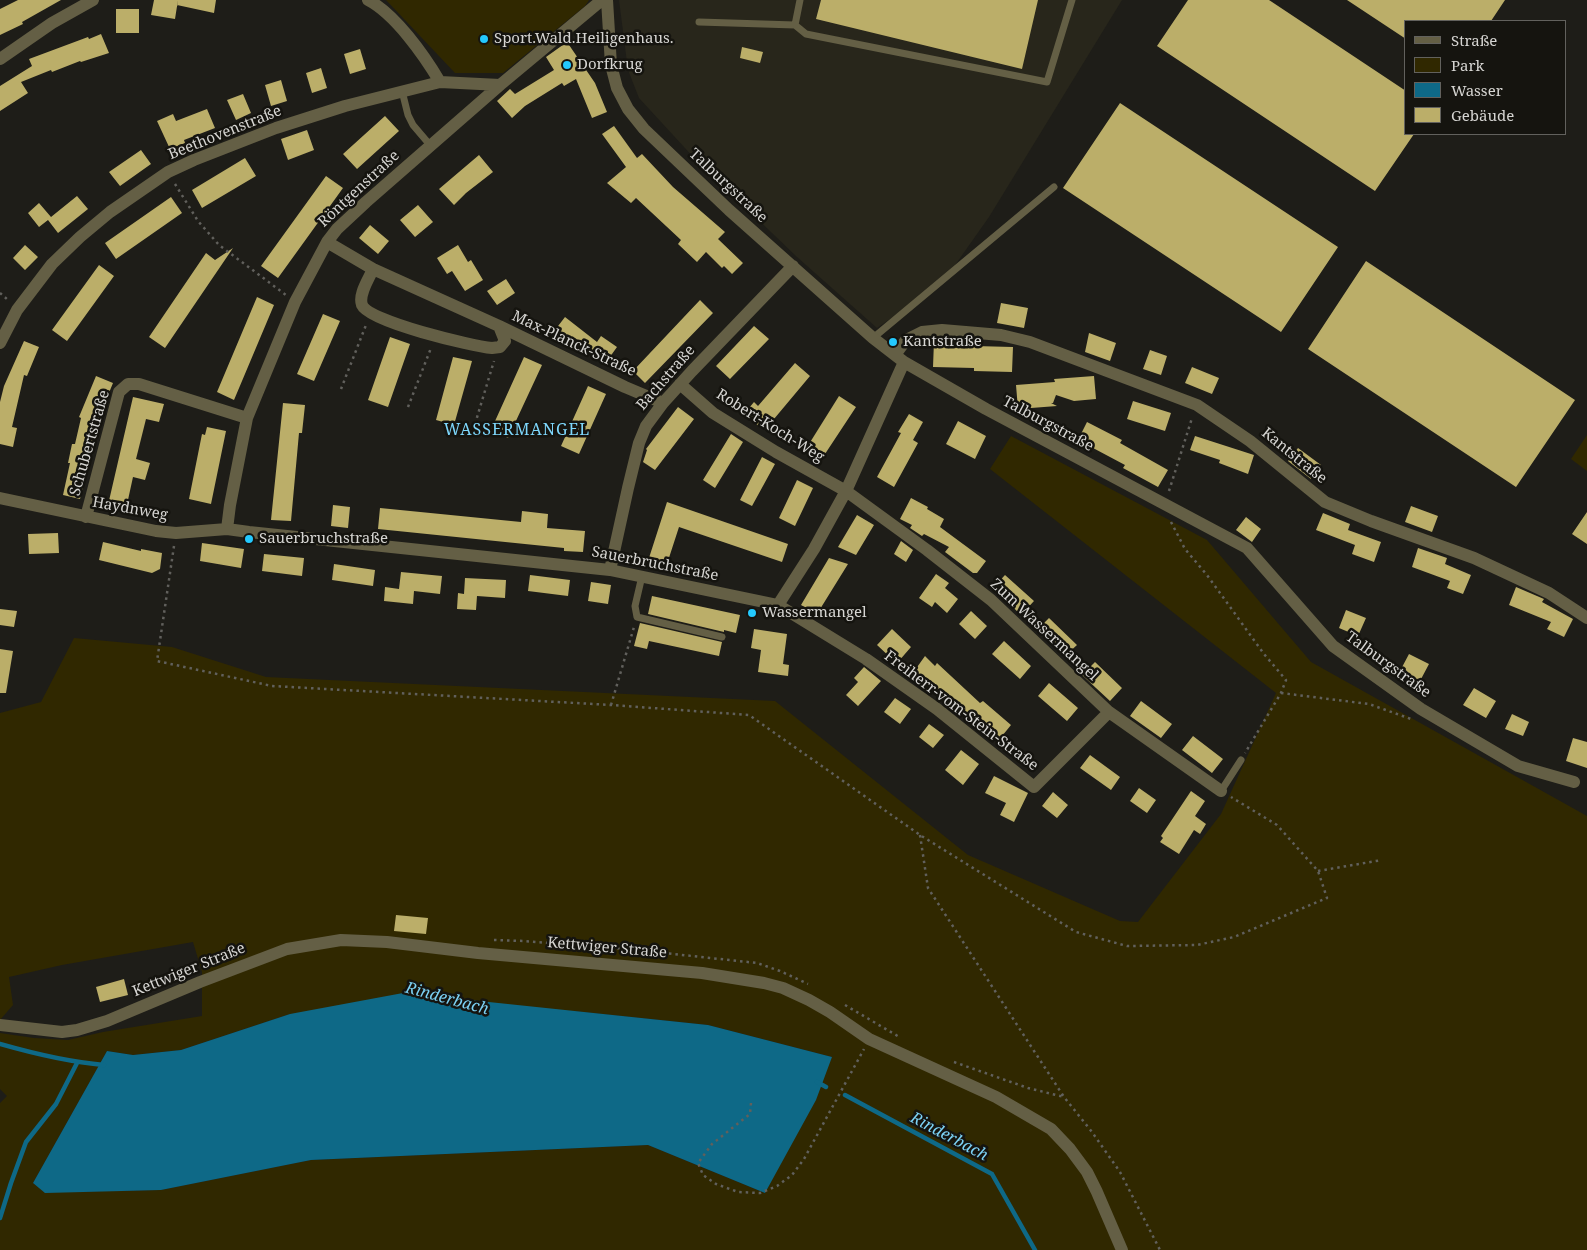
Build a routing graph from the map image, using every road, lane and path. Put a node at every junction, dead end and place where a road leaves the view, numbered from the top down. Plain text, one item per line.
1 (93, 0) edge
2 (368, 0) edge
3 (602, 0) edge
4 (607, 0) edge
5 (800, 0) edge
6 (1072, 0) edge
7 (699, 22) dead end
8 (795, 25) junction
9 (0, 59) edge
10 (440, 82) junction
11 (500, 85) junction
12 (402, 91) junction
13 (430, 146) junction
14 (168, 172) junction
15 (1054, 187) dead end
16 (327, 242) junction
17 (793, 266) junction
18 (373, 269) junction
19 (0, 293) edge
20 (6, 298) dead end
21 (295, 302) junction
22 (371, 313) junction
23 (499, 326) junction
24 (435, 336) junction
25 (873, 338) junction
26 (0, 343) edge
27 (492, 348) junction
28 (900, 358) junction
29 (680, 384) junction
30 (342, 389) dead end
31 (663, 403) junction
32 (1197, 405) junction
33 (408, 407) dead end
34 (247, 418) junction
35 (475, 424) dead end
36 (846, 492) junction
37 (0, 498) edge
38 (1165, 504) junction
39 (86, 517) junction
40 (227, 529) junction
41 (176, 533) junction
42 (610, 570) junction
43 (642, 576) junction
44 (778, 605) junction
45 (636, 617) junction
46 (1587, 618) edge
47 (722, 637) dead end
48 (1281, 693) junction
49 (611, 705) junction
50 (1109, 712) junction
51 (1413, 720) dead end
52 (1241, 760) joint
53 (1574, 782) dead end
54 (1221, 791) junction
55 (920, 835) junction
56 (1382, 860) dead end
57 (1318, 871) junction
58 (0, 1025) edge
59 (857, 1064) dead end
60 (751, 1103) dead end
61 (1122, 1250) edge
62 (1160, 1250) edge

1 - 9 street
2 - 10 street
3 - 11 street, Röntgenstraße
4 - 17 street, Talburgstraße
5 - 8 lane
6 - 8 lane
7 - 8 lane
10 - 11 street, Beethovenstraße
10 - 12 street, Beethovenstraße
11 - 13 street, Röntgenstraße
12 - 13 lane
12 - 14 street, Beethovenstraße
13 - 16 street, Röntgenstraße
14 - 21 path
14 - 26 street, Beethovenstraße
15 - 25 lane
16 - 18 street, Max-Planck-Straße
16 - 21 street, Röntgenstraße
17 - 25 street, Talburgstraße
17 - 29 street, Bachstraße
18 - 22 street
18 - 23 street, Max-Planck-Straße
19 - 20 path
21 - 34 street, Röntgenstraße
22 - 24 street
22 - 30 path
23 - 27 street, Max-Planck-Straße
23 - 31 street, Max-Planck-Straße
24 - 27 street
24 - 33 path
25 - 28 street, Talburgstraße
27 - 35 path
28 - 32 street, Kantstraße
28 - 36 street
28 - 38 street, Talburgstraße
29 - 31 street, Bachstraße
29 - 36 street, Robert-Koch-Weg
31 - 42 street, Bachstraße
32 - 38 path
32 - 46 street, Kantstraße
34 - 39 street, Schubertstraße
34 - 40 street, Röntgenstraße
36 - 44 street
36 - 50 street, Zum Wassermangel
37 - 39 street, Haydnweg
38 - 48 path
38 - 53 street, Talburgstraße
39 - 41 street, Haydnweg
40 - 41 street, Haydnweg
40 - 42 street, Sauerbruchstraße
41 - 49 path
42 - 43 street, Sauerbruchstraße
43 - 44 street, Sauerbruchstraße
43 - 45 lane
44 - 50 street, Freiherr-vom-Stein-Straße
45 - 47 lane
45 - 49 path
48 - 51 path
48 - 52 path
49 - 55 path
50 - 54 street, Zum Wassermangel
52 - 54 lane
54 - 57 path
55 - 57 path
55 - 62 path
56 - 57 path
58 - 61 street, Kettwiger Straße
59 - 60 path

